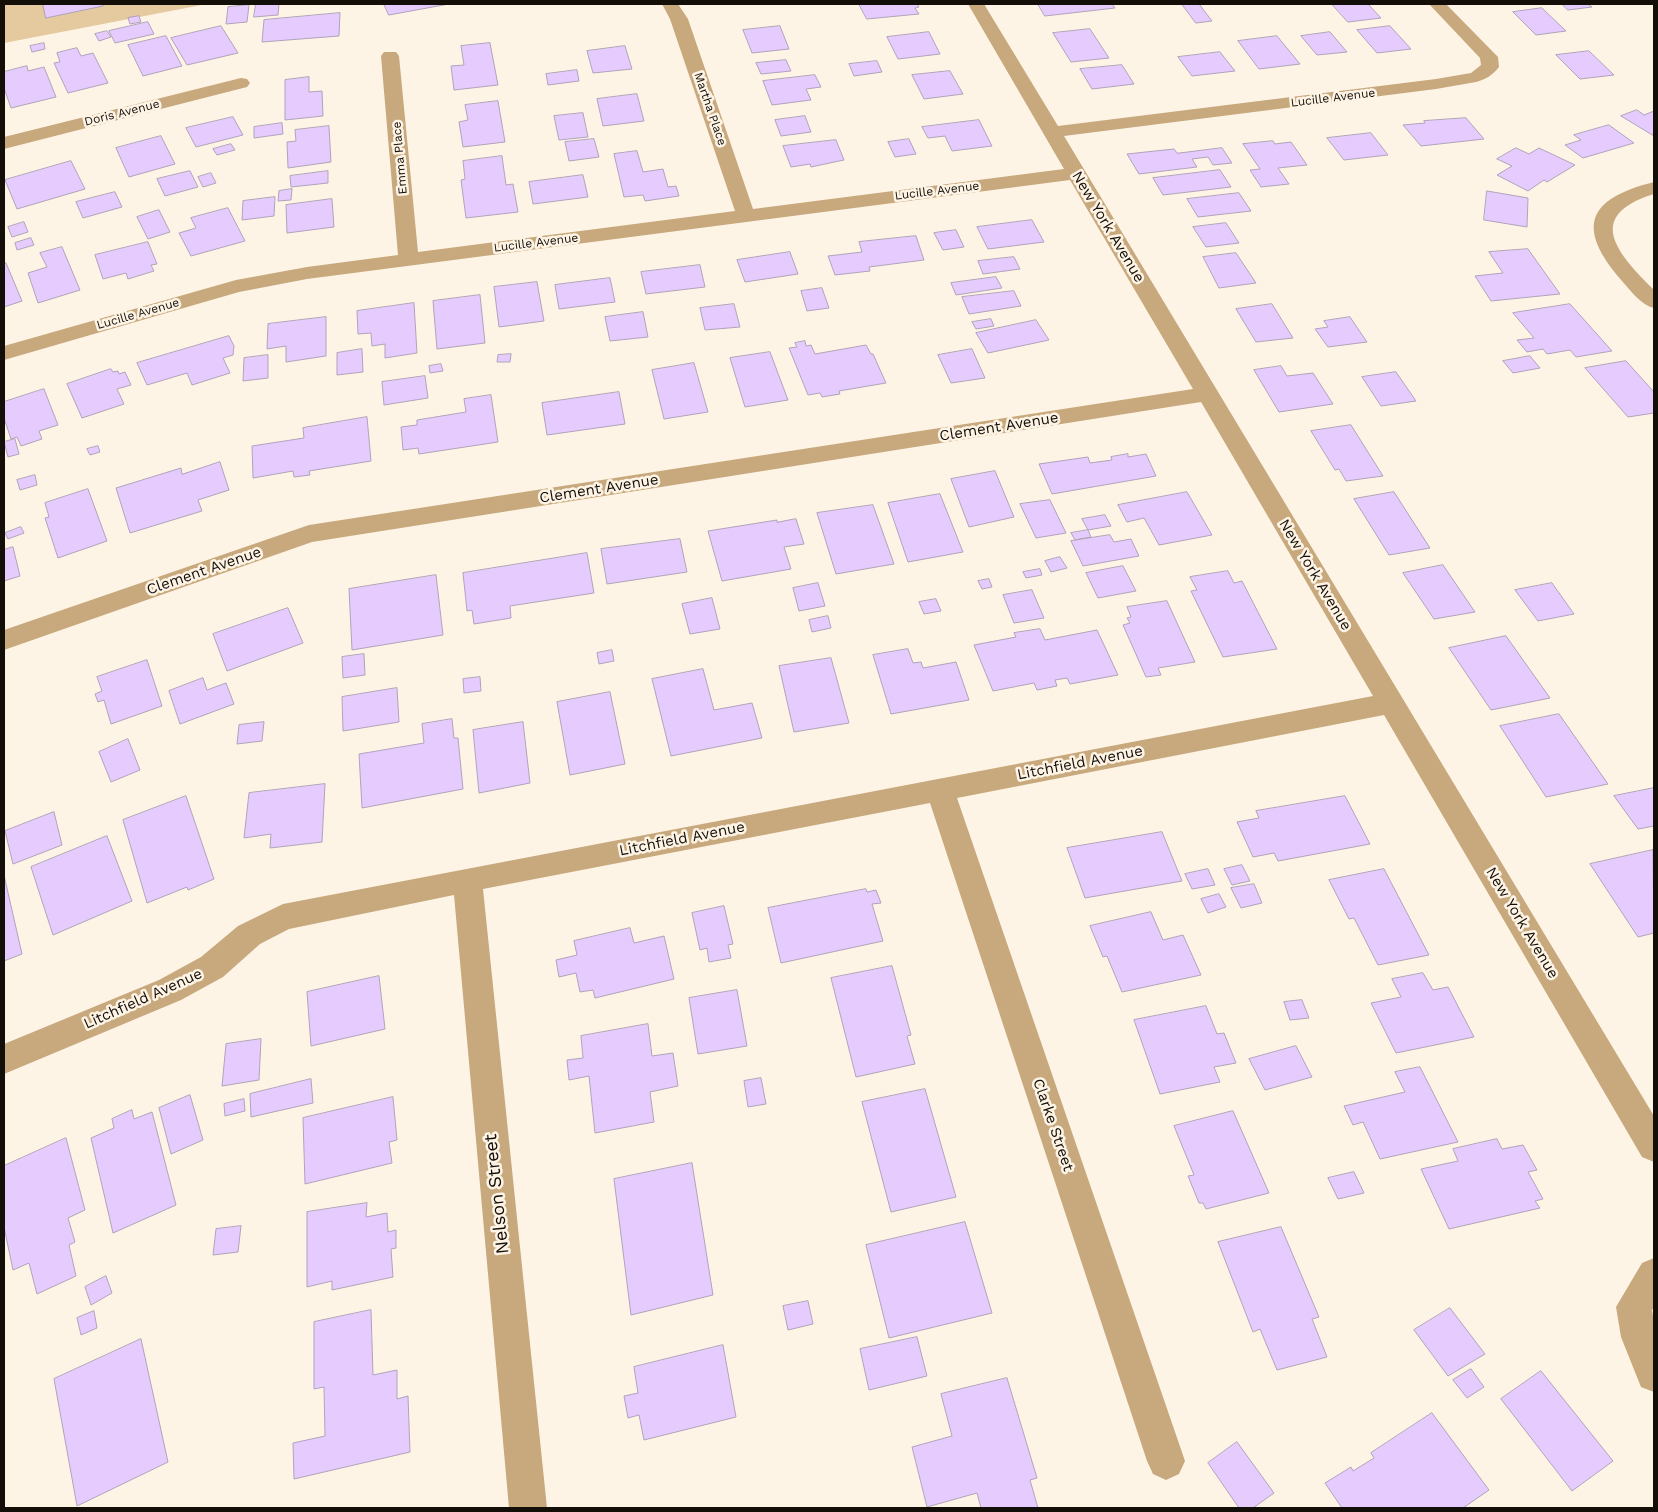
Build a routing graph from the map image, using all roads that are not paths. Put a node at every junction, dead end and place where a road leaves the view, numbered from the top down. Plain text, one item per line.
1 (670, 4) edge
2 (976, 4) edge
3 (1438, 4) edge
4 (390, 56) dead end
5 (241, 83) dead end
6 (1052, 132) junction
7 (4, 144) edge
8 (1076, 173) junction
9 (1654, 188) edge
10 (746, 216) junction
11 (409, 260) junction
12 (1654, 302) edge
13 (4, 353) edge
14 (1208, 394) junction
15 (4, 640) edge
16 (1392, 703) junction
17 (940, 790) junction
18 (467, 880) junction
19 (4, 1059) edge
20 (1654, 1146) edge
21 (1654, 1275) edge
22 (1654, 1374) edge
23 (1166, 1461) dead end
24 (528, 1508) edge

1 - 10 street, Martha Place
2 - 6 street, New York Avenue
3 - 6 street, Lucille Avenue
4 - 11 street, Emma Place
5 - 7 street, Doris Avenue
6 - 8 street, New York Avenue
8 - 10 street, Lucille Avenue
8 - 14 street, New York Avenue
9 - 12 street
10 - 11 street, Lucille Avenue
11 - 13 street, Lucille Avenue
14 - 15 street, Clement Avenue
14 - 16 street, New York Avenue
16 - 17 street, Litchfield Avenue
16 - 20 street, New York Avenue
17 - 18 street, Litchfield Avenue
17 - 23 street, Clarke Street
18 - 19 street, Litchfield Avenue
18 - 24 street, Nelson Street
21 - 22 street

